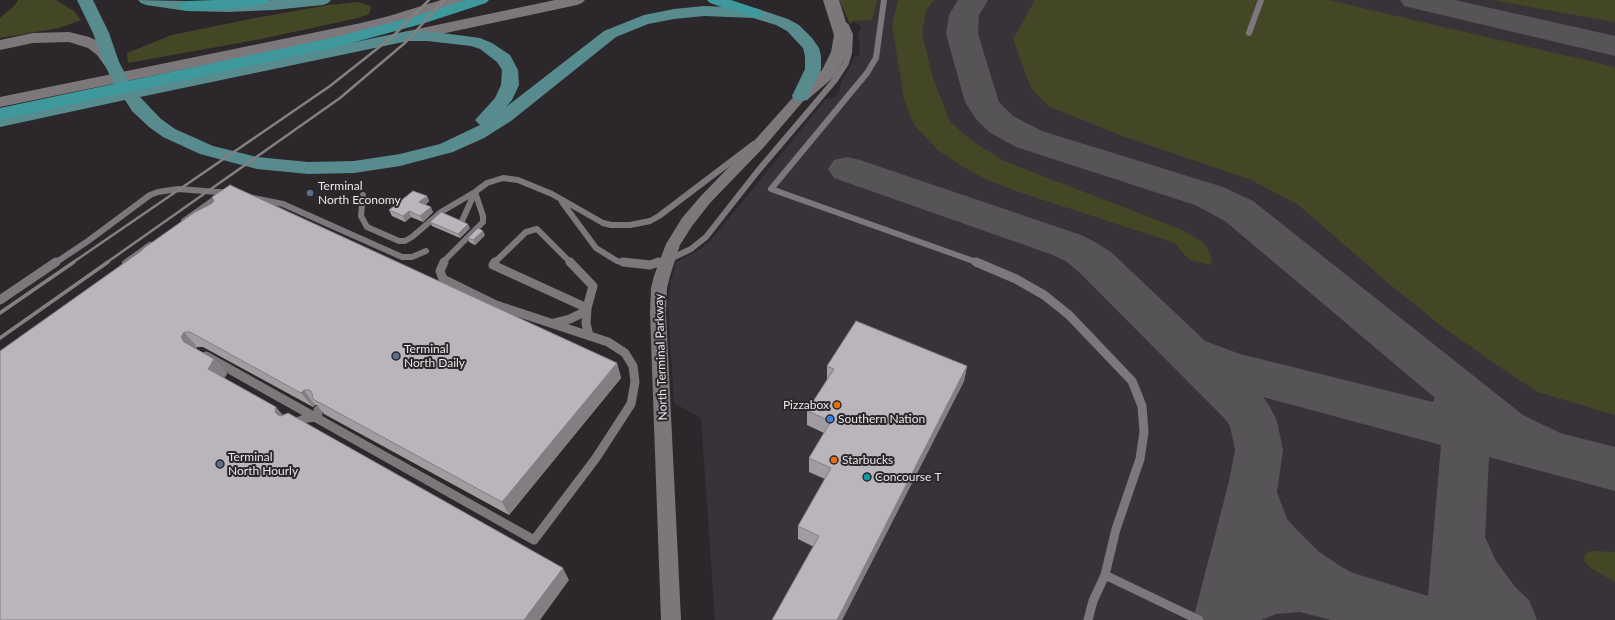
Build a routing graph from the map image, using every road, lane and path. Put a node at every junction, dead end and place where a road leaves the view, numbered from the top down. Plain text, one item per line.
1 (85, 0) edge
2 (146, 0) edge
3 (262, 0) edge
4 (323, 0) edge
5 (457, 0) edge
6 (481, 0) edge
7 (578, 0) edge
8 (715, 0) edge
9 (884, 0) edge
10 (1261, 0) edge
11 (187, 6) junction
12 (833, 7) edge
13 (755, 13) junction
14 (1249, 33) dead end
15 (408, 36) junction
16 (0, 45) edge
17 (111, 62) junction
18 (58, 90) junction
19 (801, 96) junction
20 (0, 98) edge
21 (0, 102) edge
22 (0, 114) edge
23 (0, 121) edge
24 (776, 126) junction
25 (426, 154) junction
26 (226, 192) junction
27 (475, 192) junction
28 (552, 194) junction
29 (364, 195) dead end
30 (462, 221) edge
31 (175, 227) edge
32 (156, 241) edge
33 (426, 251) dead end
34 (117, 269) edge
35 (0, 300) edge
36 (587, 309) junction
37 (552, 324) junction
38 (589, 336) junction
39 (200, 352) edge
40 (318, 414) junction
41 (293, 424) edge
42 (1105, 575) junction
43 (670, 620) edge
44 (1088, 620) edge
45 (1199, 620) edge

1 - 17 main road
2 - 11 main road
3 - 11 highway
4 - 11 main road
5 - 18 main road
6 - 22 highway
7 - 15 main road
8 - 13 highway
9 - 42 lane
10 - 14 lane
12 - 19 main road
12 - 28 lane
13 - 19 main road
13 - 25 main road
15 - 23 main road
15 - 25 main road
16 - 17 main road
17 - 25 main road
18 - 20 main road
18 - 21 main road
19 - 24 street, North Terminal Parkway
24 - 28 lane
24 - 43 street, North Terminal Parkway
26 - 31 lane
26 - 33 lane
26 - 35 lane
27 - 28 lane
27 - 29 lane
27 - 30 lane
27 - 37 lane
32 - 34 lane
36 - 36 lane
36 - 37 lane
36 - 38 lane
37 - 38 lane
38 - 40 lane
39 - 40 lane
40 - 41 lane
42 - 44 lane
42 - 45 lane

